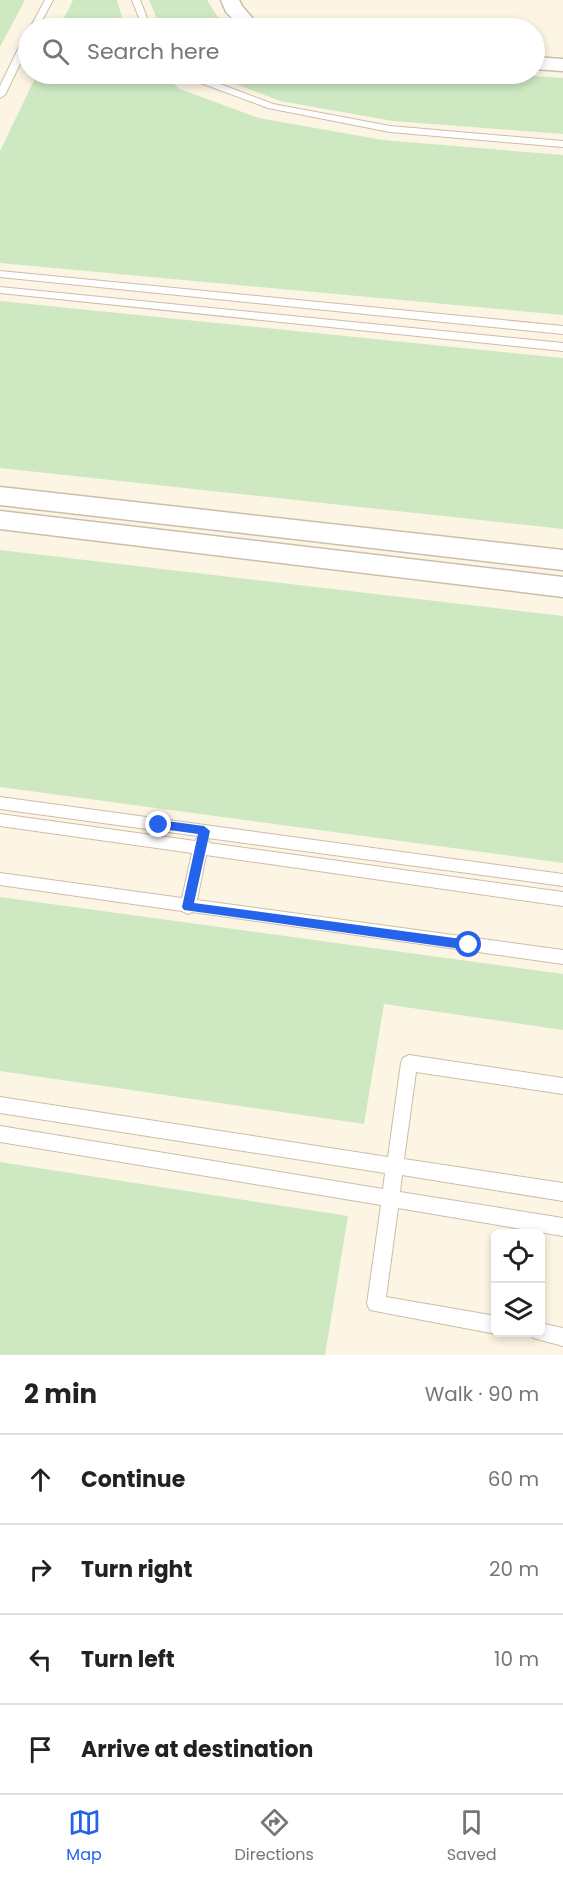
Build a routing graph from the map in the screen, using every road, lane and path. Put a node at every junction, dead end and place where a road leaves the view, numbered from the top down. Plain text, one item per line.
1 (48, 0) edge
2 (136, 0) edge
3 (230, 0) edge
4 (39, 18) edge
5 (143, 18) edge
6 (242, 18) edge
7 (18, 59) edge
8 (545, 64) edge
9 (563, 65) edge
10 (212, 84) edge
11 (0, 95) edge
12 (563, 144) edge
13 (0, 274) edge
14 (0, 290) edge
15 (563, 330) edge
16 (563, 347) edge
17 (0, 496) edge
18 (0, 520) edge
19 (563, 560) edge
20 (563, 586) edge
21 (0, 803) edge
22 (0, 820) edge
23 (204, 831) junction
24 (201, 848) junction
25 (0, 879) edge
26 (563, 880) edge
27 (563, 899) edge
28 (188, 907) junction
29 (563, 957) edge
30 (563, 1086) edge
31 (0, 1105) edge
32 (0, 1134) edge
33 (395, 1166) junction
34 (563, 1192) edge
35 (391, 1199) junction
36 (563, 1227) edge
37 (491, 1324) edge
38 (545, 1333) edge
39 (563, 1337) edge

1 - 4 lane
2 - 5 lane
3 - 6 street
7 - 11 lane
8 - 9 street
10 - 12 lane
13 - 15 lane
14 - 16 lane
17 - 19 street
18 - 20 street
21 - 23 lane
22 - 24 lane
23 - 24 lane
23 - 26 lane
24 - 27 lane
24 - 28 lane
25 - 28 lane
28 - 29 lane
30 - 33 lane
31 - 33 lane
32 - 35 lane
33 - 34 lane
33 - 35 lane
35 - 36 lane
35 - 37 lane
38 - 39 lane

